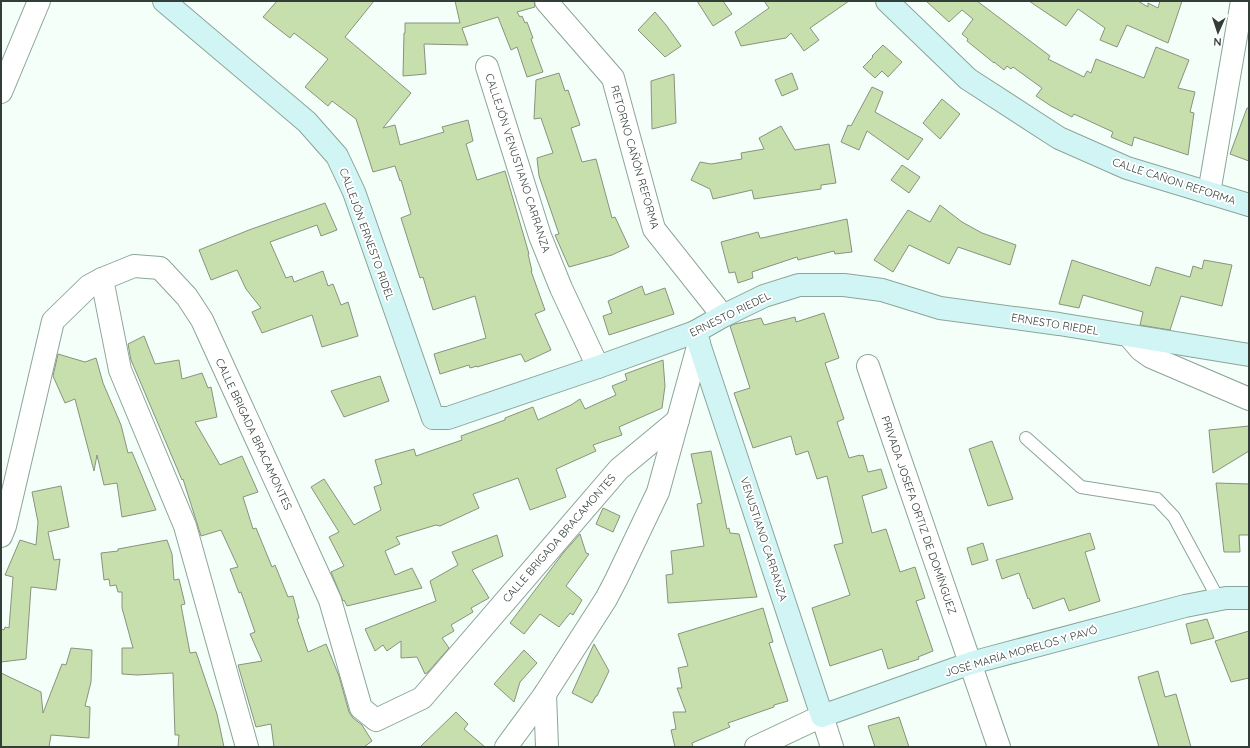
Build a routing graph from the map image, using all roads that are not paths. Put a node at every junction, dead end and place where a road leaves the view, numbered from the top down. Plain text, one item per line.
1 (39, 1) edge
2 (164, 1) edge
3 (546, 1) edge
4 (887, 1) edge
5 (1242, 1) edge
6 (487, 68) dead end
7 (1, 92) edge
8 (1209, 193) junction
9 (1249, 205) edge
10 (102, 278) junction
11 (723, 316) junction
12 (1129, 336) junction
13 (697, 338) junction
14 (1249, 355) edge
15 (868, 366) dead end
16 (598, 367) junction
17 (1249, 399) edge
18 (433, 418) joint
19 (678, 420) junction
20 (1026, 438) dead end
21 (1, 536) edge
22 (1249, 598) edge
23 (1219, 600) junction
24 (971, 663) junction
25 (546, 694) junction
26 (822, 716) junction
27 (247, 747) edge
28 (506, 747) edge
29 (547, 747) edge
30 (756, 747) edge
31 (832, 747) edge
32 (999, 747) edge

1 - 7 street
2 - 18 street, CALLEJÓN ERNESTO RIDEL
3 - 11 street, RETORNO CAÑÓN REFORMA
4 - 8 street, CALLE CAÑON REFORMA
5 - 8 street
6 - 16 street, CALLEJÓN VENUSTIANO CARRANZA
8 - 9 street, CALLE CAÑON REFORMA
10 - 19 street, CALLE BRIGADA BRACAMONTES
10 - 21 street
10 - 27 street
11 - 12 street, ERNESTO RIEDEL
11 - 13 street, ERNESTO RIEDEL
12 - 14 street, ERNESTO RIEDEL
12 - 17 street
13 - 16 street, ERNESTO RIEDEL
13 - 19 street
13 - 26 street, VENUSTIANO CARRANZA
15 - 24 street, PRIVADA JOSEFA ORTIZ DE DOMÍNGUEZ
16 - 18 street, ERNESTO RIEDEL
19 - 25 street
20 - 23 lane
22 - 23 street, JOSÉ MARÍA MORELOS Y PAVÓ
23 - 24 street, JOSÉ MARÍA MORELOS Y PAVÓ
24 - 26 street, JOSÉ MARÍA MORELOS Y PAVÓ
24 - 32 street, PRIVADA JOSEFA ORTIZ DE DOMÍNGUEZ
25 - 28 street
25 - 29 street
26 - 30 street, JOSÉ MARÍA MORELOS Y PAVÓ
26 - 31 street, VENUSTIANO CARRANZA

